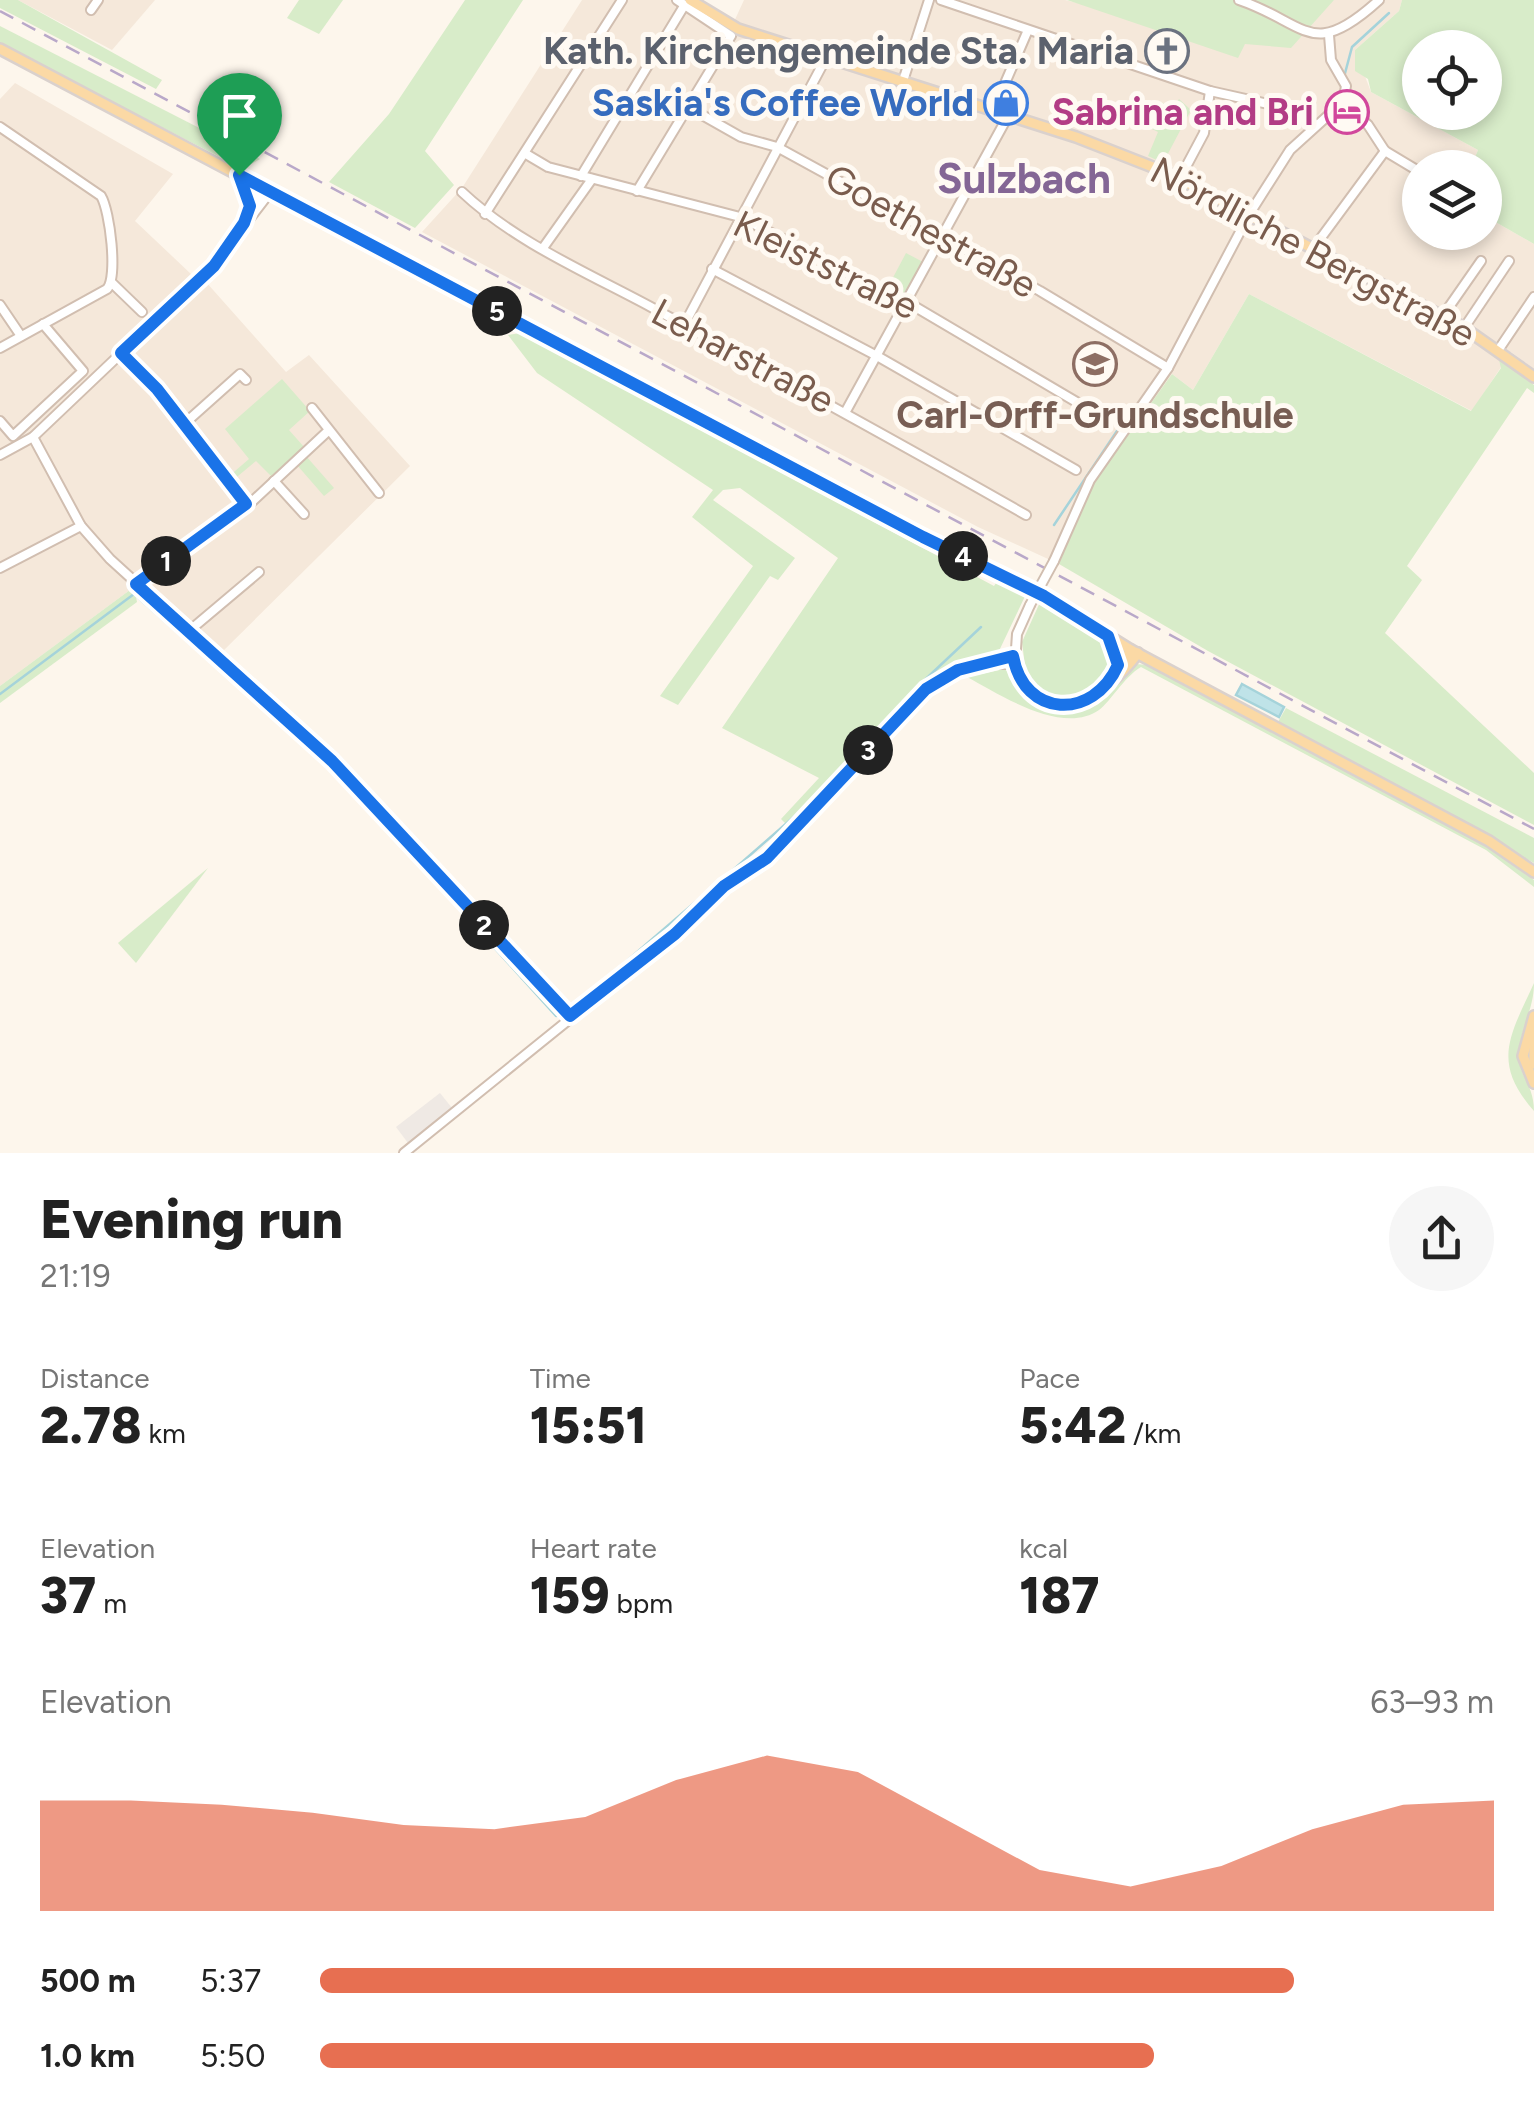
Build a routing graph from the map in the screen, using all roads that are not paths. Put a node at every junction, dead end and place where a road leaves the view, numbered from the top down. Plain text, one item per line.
1 (98, 0) edge
2 (622, 0) edge
3 (929, 0) edge
4 (941, 0) edge
5 (1239, 0) edge
6 (1378, 0) edge
7 (684, 2) edge
8 (91, 10) dead end
9 (1028, 30) junction
10 (1330, 35) junction
11 (0, 49) edge
12 (826, 58) junction
13 (903, 82) junction
14 (1210, 91) junction
15 (1343, 102) junction
16 (688, 107) junction
17 (993, 111) junction
18 (1008, 116) junction
19 (1315, 124) junction
20 (0, 127) edge
21 (777, 147) junction
22 (1385, 152) junction
23 (526, 154) junction
24 (1402, 162) edge
25 (239, 175) junction
26 (581, 176) junction
27 (1180, 178) junction
28 (592, 179) junction
29 (267, 190) junction
30 (637, 191) junction
31 (462, 192) dead end
32 (250, 206) junction
33 (1250, 213) junction
34 (486, 214) junction
35 (740, 217) junction
36 (244, 223) junction
37 (942, 238) junction
38 (543, 248) junction
39 (1312, 250) junction
40 (1480, 261) dead end
41 (1508, 261) dead end
42 (712, 270) junction
43 (112, 283) junction
44 (1534, 297) edge
45 (907, 302) junction
46 (0, 305) edge
47 (142, 312) dead end
48 (1442, 317) junction
49 (43, 324) junction
50 (684, 326) junction
51 (1464, 328) junction
52 (21, 336) junction
53 (0, 348) edge
54 (1499, 349) junction
55 (121, 353) junction
56 (877, 356) junction
57 (1168, 368) junction
58 (1534, 377) edge
59 (246, 380) dead end
60 (312, 408) dead end
61 (846, 411) junction
62 (1107, 420) dead end
63 (0, 421) edge
64 (184, 424) junction
65 (328, 430) junction
66 (33, 436) junction
67 (0, 455) edge
68 (1076, 470) dead end
69 (274, 481) junction
70 (380, 493) dead end
71 (246, 504) junction
72 (304, 514) dead end
73 (1026, 516) dead end
74 (81, 526) junction
75 (0, 568) edge
76 (259, 572) dead end
77 (136, 584) junction
78 (188, 630) junction
79 (1108, 636) junction
80 (1134, 652) junction
81 (1014, 660) junction
82 (1118, 665) junction
83 (1109, 685) junction
84 (1534, 872) edge
85 (570, 1016) junction
86 (1534, 1016) edge
87 (1534, 1036) edge
88 (1534, 1064) edge
89 (1534, 1083) edge
90 (404, 1153) edge

1 - 8 street
2 - 23 street
3 - 13 street
4 - 9 street
5 - 10 street
6 - 10 street
7 - 12 main road, Nördliche Bergstraße
7 - 16 street
7 - 26 street
9 - 14 street
9 - 17 street
10 - 15 street
11 - 25 main road
12 - 13 main road, Nördliche Bergstraße
12 - 21 street
13 - 17 main road, Nördliche Bergstraße
14 - 19 street
14 - 27 street
15 - 19 street
15 - 22 street
16 - 21 street, Goethestraße
16 - 30 street
17 - 18 main road, Nördliche Bergstraße
18 - 27 main road, Nördliche Bergstraße
18 - 37 street
19 - 33 street
20 - 43 street
21 - 35 street
21 - 37 street, Goethestraße
22 - 24 street
22 - 39 street
23 - 26 street, Kleiststraße
23 - 34 street
25 - 29 main road
25 - 32 street
26 - 28 street, Kleiststraße
27 - 33 main road, Nördliche Bergstraße
28 - 30 street, Kleiststraße
28 - 38 street
29 - 32 street
29 - 36 street
29 - 79 main road
30 - 35 street, Kleiststraße
31 - 34 street, Leharstraße
32 - 36 street
33 - 39 main road, Nördliche Bergstraße
33 - 57 street
34 - 38 street, Leharstraße
35 - 42 street
35 - 45 street, Kleiststraße
36 - 55 street
37 - 45 street
37 - 57 street, Goethestraße
38 - 50 street, Leharstraße
39 - 48 main road, Nördliche Bergstraße
40 - 48 street
41 - 51 street
42 - 50 street
42 - 56 street
43 - 47 street
43 - 49 street
44 - 54 street
45 - 56 street
45 - 62 street, Kleiststraße
46 - 52 street
48 - 51 main road, Nördliche Bergstraße
49 - 52 street
49 - 63 street
50 - 61 street, Leharstraße
51 - 54 main road, Nördliche Bergstraße
52 - 53 street
54 - 58 main road, Nördliche Bergstraße
55 - 64 street
55 - 66 street
56 - 61 street
56 - 68 street
57 - 81 street, bridge
59 - 64 street
60 - 65 street
61 - 73 street, Leharstraße
64 - 71 street
65 - 69 street
65 - 70 street
66 - 67 street
66 - 74 street
69 - 71 street
69 - 72 street
71 - 77 street
74 - 75 street
74 - 77 street
76 - 78 street
77 - 78 street
78 - 85 street
79 - 80 main road
79 - 82 main road
80 - 82 main road
80 - 83 main road
80 - 84 main road
81 - 83 main road
81 - 85 street
82 - 83 main road
85 - 90 street
86 - 89 main road
87 - 88 main road

